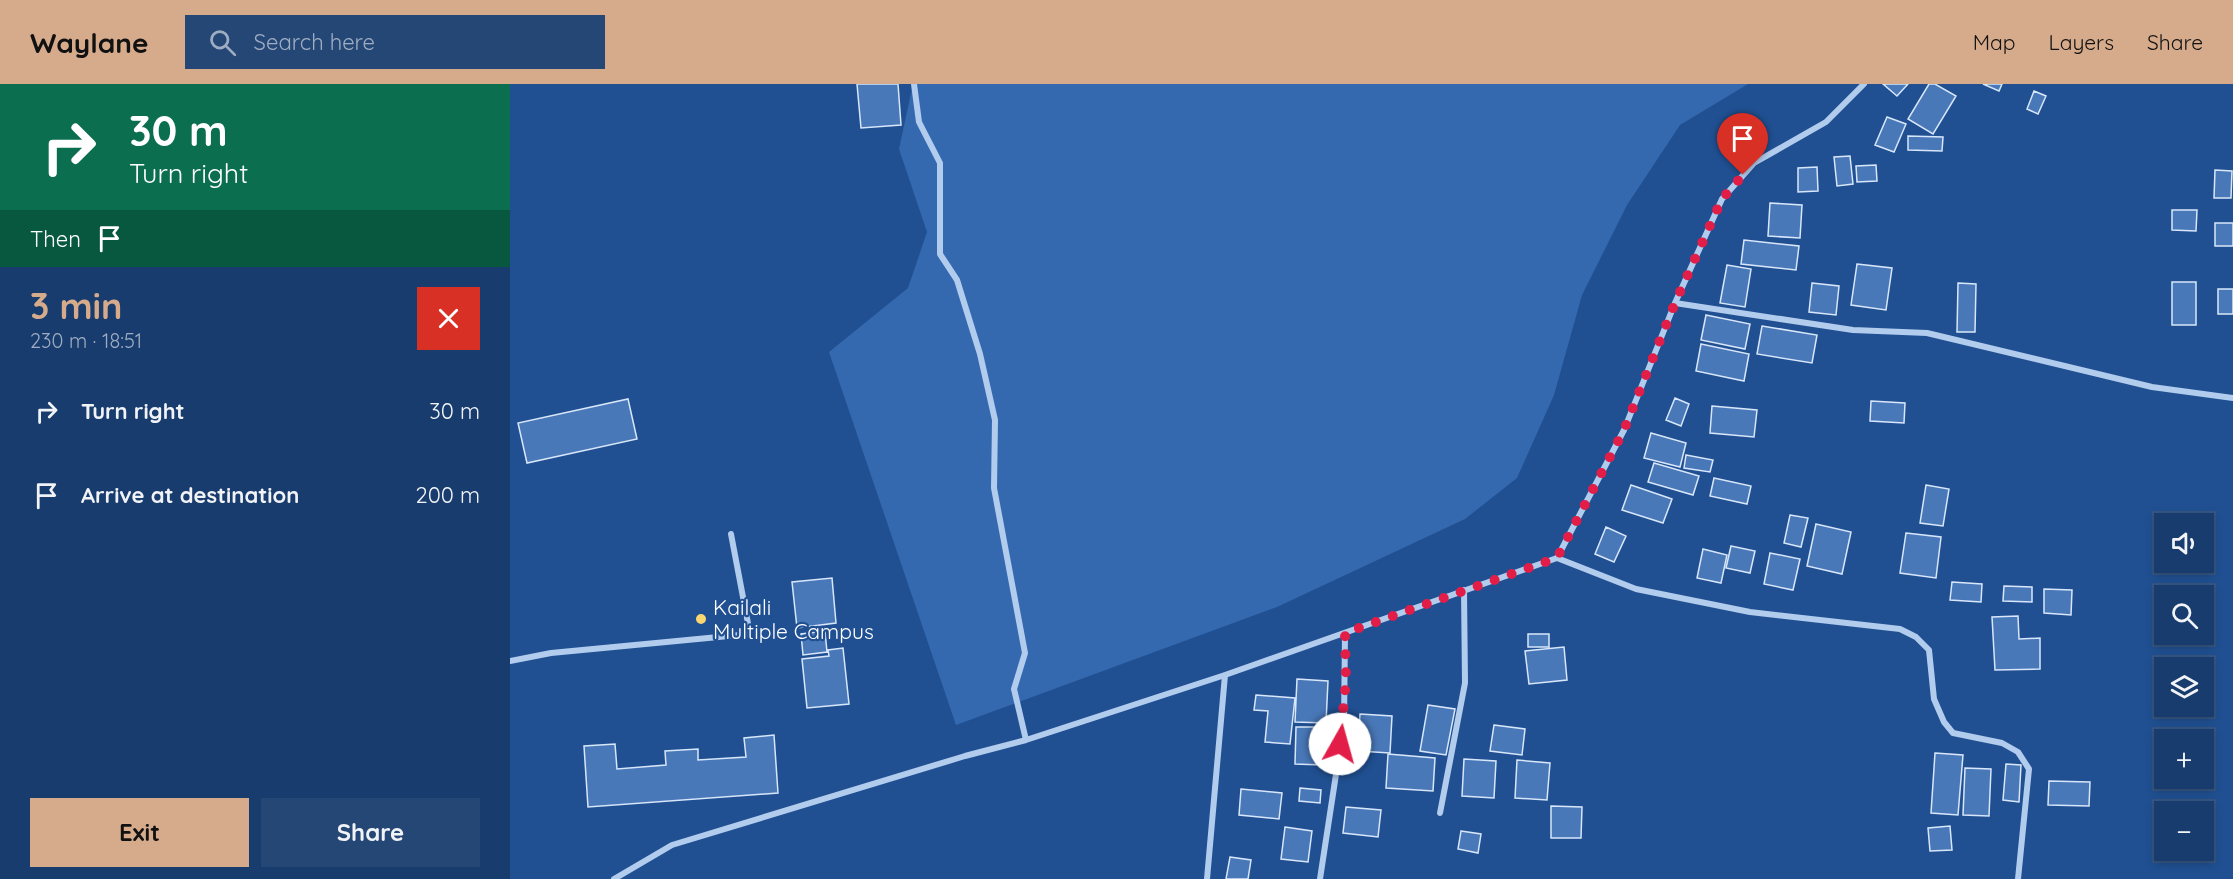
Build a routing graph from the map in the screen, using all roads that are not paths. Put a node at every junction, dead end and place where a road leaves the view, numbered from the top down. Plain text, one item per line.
1 (914, 84) edge
2 (1864, 84) edge
3 (1675, 303) junction
4 (2233, 398) edge
5 (731, 534) dead end
6 (1557, 558) junction
7 (1464, 590) junction
8 (1345, 633) junction
9 (510, 661) edge
10 (1225, 675) junction
11 (1026, 740) junction
12 (1440, 813) dead end
13 (614, 879) edge
14 (1207, 879) edge
15 (1320, 879) edge
16 (2019, 879) edge

1 - 11 street
2 - 3 street
3 - 4 street
3 - 6 street
5 - 9 street
6 - 7 street
6 - 16 street
7 - 8 street
7 - 12 street
8 - 10 street
8 - 15 street
10 - 11 street
10 - 14 street
11 - 13 street

